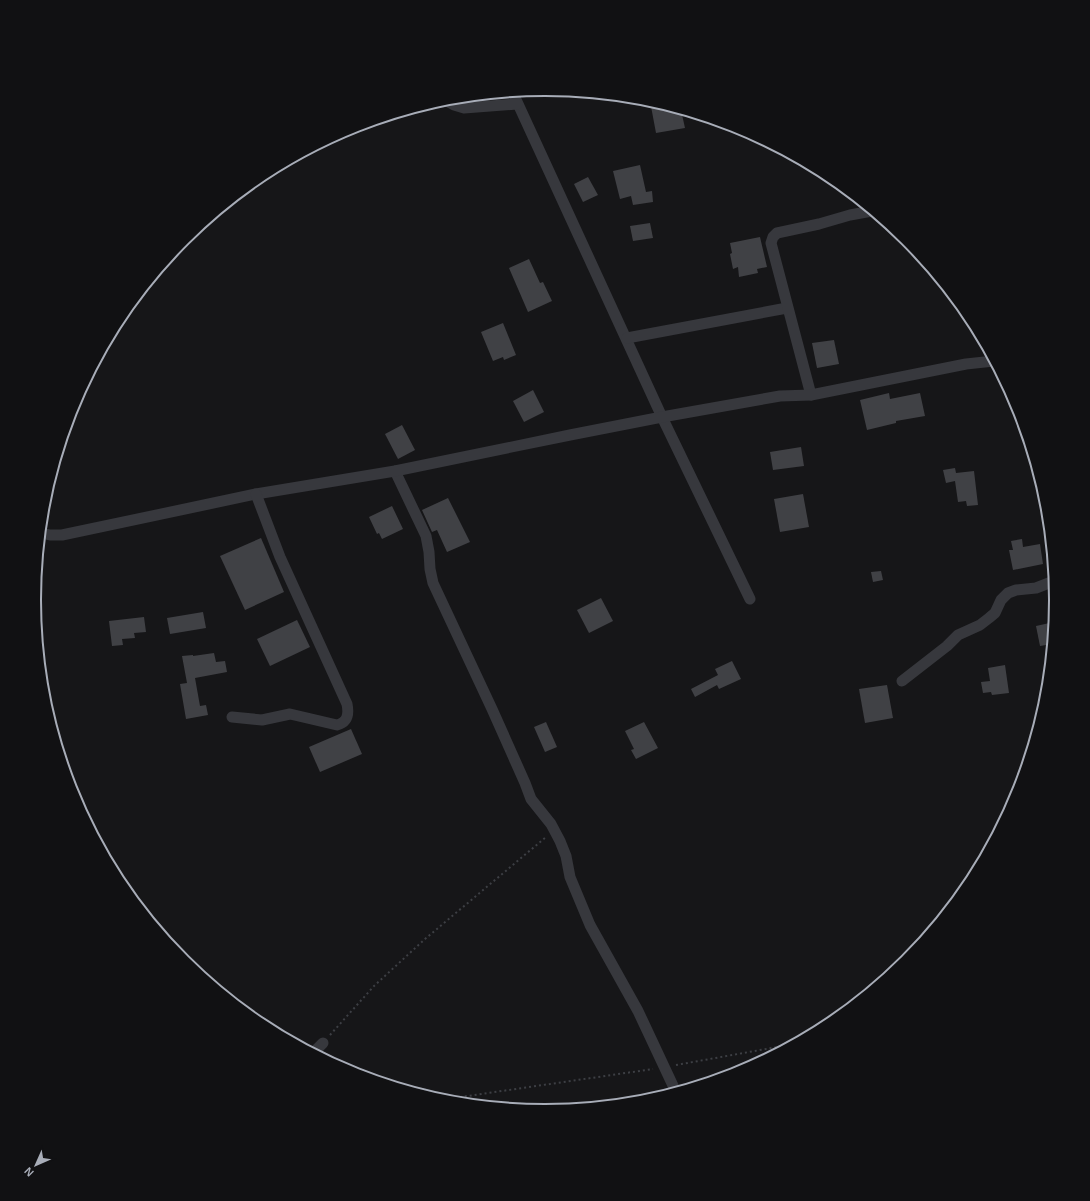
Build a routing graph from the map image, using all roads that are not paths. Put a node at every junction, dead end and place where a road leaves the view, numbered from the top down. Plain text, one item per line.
1 (515, 98) edge
2 (517, 104) junction
3 (454, 105) edge
4 (865, 212) edge
5 (787, 308) junction
6 (627, 338) junction
7 (988, 362) edge
8 (811, 395) junction
9 (662, 417) junction
10 (395, 471) junction
11 (256, 494) junction
12 (45, 534) edge
13 (1048, 583) edge
14 (750, 599) dead end
15 (902, 681) dead end
16 (232, 717) dead end
17 (323, 1043) road end
18 (316, 1050) edge
19 (674, 1087) edge

1 - 2 street
2 - 3 street
2 - 6 street
4 - 5 street
5 - 6 street
5 - 8 street
6 - 9 street
7 - 8 street
8 - 9 street
9 - 10 street
9 - 14 street
10 - 11 street
10 - 19 street
11 - 12 street
11 - 16 street
13 - 15 street
17 - 18 street

